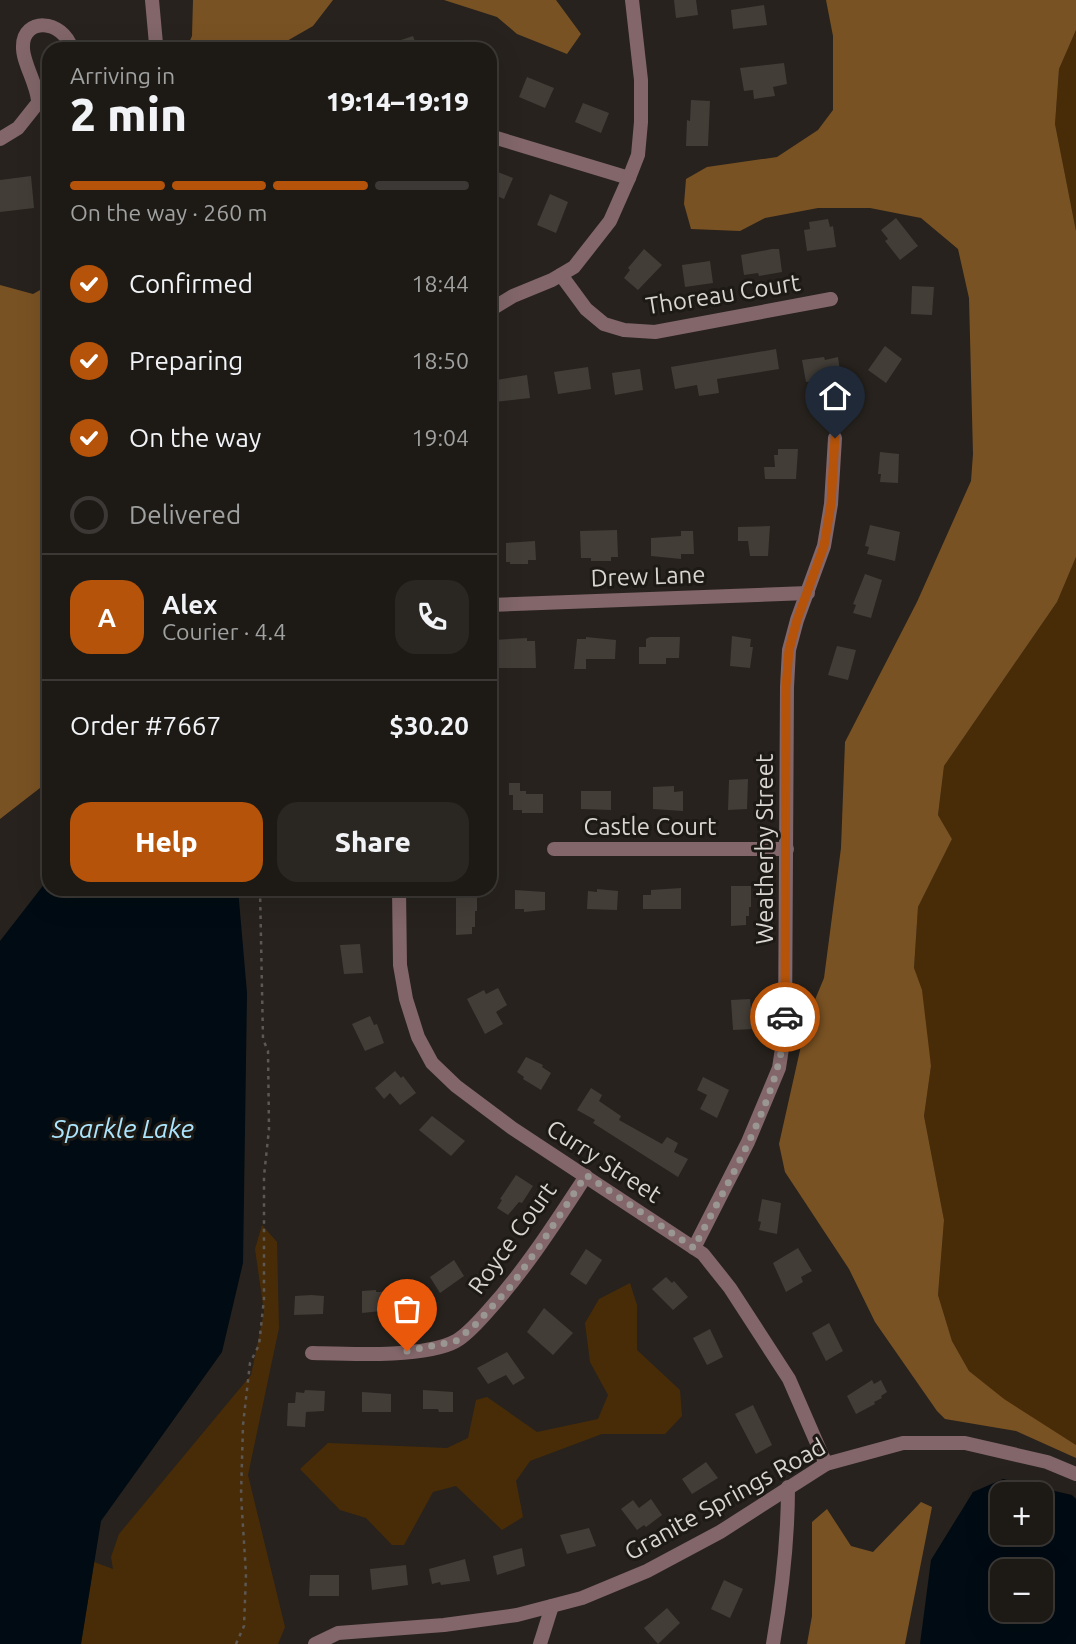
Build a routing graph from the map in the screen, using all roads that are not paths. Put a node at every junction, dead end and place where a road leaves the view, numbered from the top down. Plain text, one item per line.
1 (152, 0) edge
2 (632, 0) edge
3 (69, 42) edge
4 (156, 42) edge
5 (42, 96) edge
6 (38, 100) junction
7 (497, 138) edge
8 (0, 139) edge
9 (629, 178) junction
10 (561, 275) junction
11 (831, 299) dead end
12 (497, 306) edge
13 (835, 438) dead end
14 (808, 593) junction
15 (497, 605) edge
16 (554, 849) dead end
17 (787, 849) junction
18 (399, 896) edge
19 (586, 1175) junction
20 (694, 1248) junction
21 (312, 1353) dead end
22 (826, 1464) junction
23 (1076, 1474) edge
24 (788, 1487) junction
25 (552, 1606) junction
26 (315, 1644) edge
27 (540, 1644) edge
28 (773, 1644) edge

1 - 4 street
2 - 9 street
3 - 6 street
5 - 6 street
6 - 8 street
7 - 9 street
9 - 10 street
10 - 11 street, Thoreau Court
10 - 12 street
13 - 14 street, Weatherby Street
14 - 15 street, Drew Lane
14 - 17 street, Weatherby Street
16 - 17 street, Castle Court
17 - 20 street, Weatherby Street
18 - 19 street, Curry Street
19 - 20 street, Curry Street
19 - 21 street, Royce Court
20 - 22 street, Curry Street
22 - 23 street, Granite Springs Road
22 - 24 street, Granite Springs Road
24 - 25 street, Granite Springs Road
24 - 28 street
25 - 26 street, Granite Springs Road
25 - 27 street

